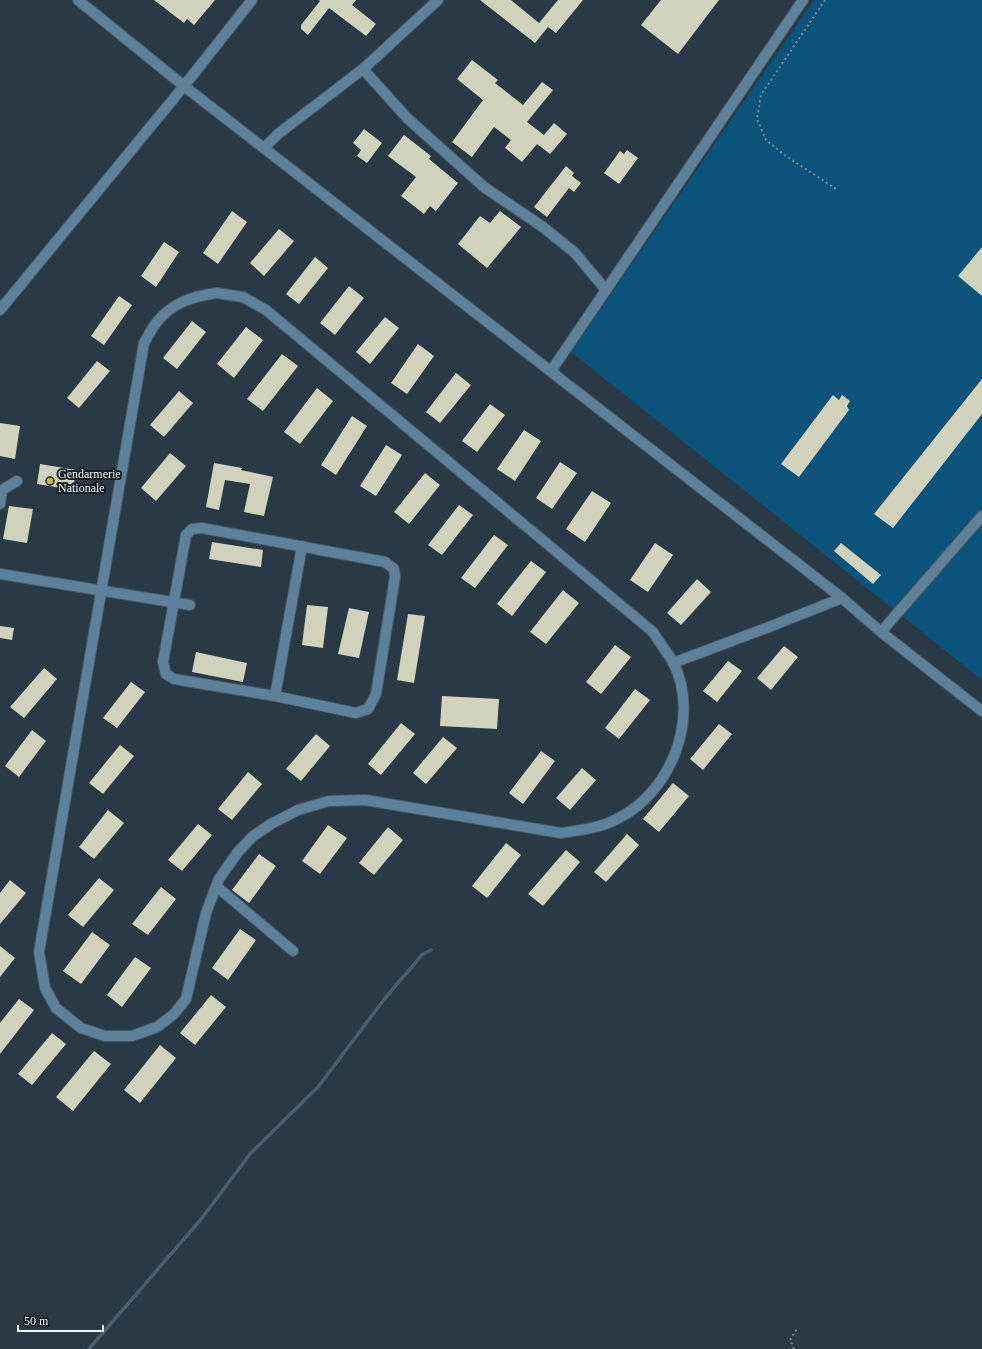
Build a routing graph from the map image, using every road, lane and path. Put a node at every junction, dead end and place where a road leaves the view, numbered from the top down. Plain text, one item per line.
1 (78, 0) edge
2 (252, 0) edge
3 (438, 0) edge
4 (803, 0) edge
5 (825, 0) edge
6 (363, 70) junction
7 (184, 86) junction
8 (264, 148) junction
9 (836, 189) dead end
10 (606, 290) junction
11 (0, 310) edge
12 (551, 371) junction
13 (17, 481) dead end
14 (0, 504) edge
15 (982, 516) edge
16 (302, 546) junction
17 (0, 574) edge
18 (101, 590) junction
19 (842, 598) junction
20 (173, 602) junction
21 (190, 605) dead end
22 (881, 632) junction
23 (673, 663) junction
24 (275, 696) junction
25 (982, 711) edge
26 (216, 886) junction
27 (293, 951) dead end
28 (797, 1329) dead end
29 (794, 1349) edge

1 - 7 street
2 - 7 street
3 - 6 street
4 - 10 street
5 - 9 path
6 - 8 street
6 - 10 street
7 - 8 street
7 - 11 street
8 - 12 street
10 - 12 street
12 - 19 street
13 - 14 street
15 - 22 street
16 - 20 street
16 - 24 street
16 - 24 street
17 - 18 street
18 - 20 street
18 - 23 street
18 - 26 street
19 - 22 street
19 - 23 street
20 - 21 street
20 - 24 street
22 - 25 street
23 - 26 street
26 - 27 street
28 - 29 path

